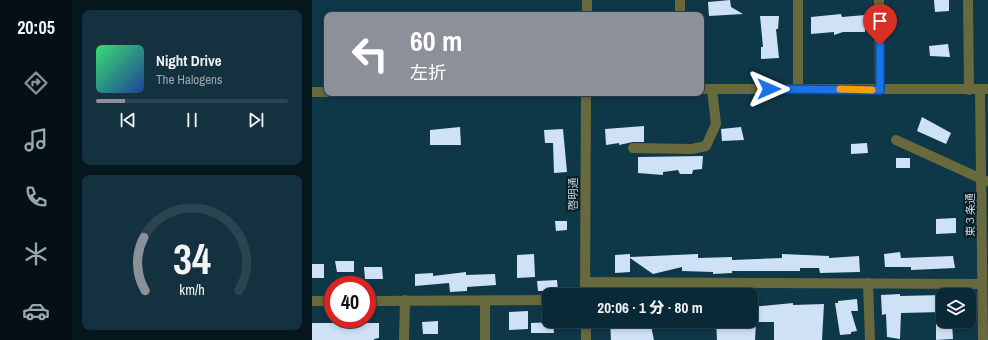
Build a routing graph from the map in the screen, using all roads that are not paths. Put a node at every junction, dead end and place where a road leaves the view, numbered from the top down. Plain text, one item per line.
1 (587, 0) edge
2 (680, 0) edge
3 (798, 0) edge
4 (879, 0) edge
5 (968, 0) edge
6 (587, 12) edge
7 (680, 12) edge
8 (704, 89) edge
9 (712, 89) junction
10 (798, 89) junction
11 (984, 89) edge
12 (880, 90) junction
13 (969, 90) junction
14 (312, 92) edge
15 (324, 92) edge
16 (586, 96) edge
17 (896, 140) dead end
18 (633, 148) dead end
19 (985, 180) edge
20 (585, 282) junction
21 (868, 283) junction
22 (982, 284) junction
23 (585, 288) edge
24 (405, 300) junction
25 (542, 300) edge
26 (312, 301) edge
27 (324, 301) edge
28 (376, 301) edge
29 (485, 301) junction
30 (586, 328) edge
31 (404, 340) edge
32 (486, 340) edge
33 (586, 340) edge
34 (870, 340) edge
35 (983, 340) edge

1 - 6 street
2 - 7 street
3 - 10 street
4 - 12 street
5 - 13 street
8 - 9 street
9 - 10 street
9 - 18 street
10 - 12 street
11 - 13 street
11 - 19 street, 東３条通
12 - 13 street
14 - 15 street
16 - 20 street, 啓明通
17 - 19 street
19 - 22 street, 東３条通
20 - 21 street
20 - 23 street, 啓明通
21 - 22 street
21 - 34 street
22 - 35 street, 東３条通
24 - 28 street
24 - 29 street
24 - 31 street
25 - 29 street
26 - 27 street
29 - 32 street
30 - 33 street

